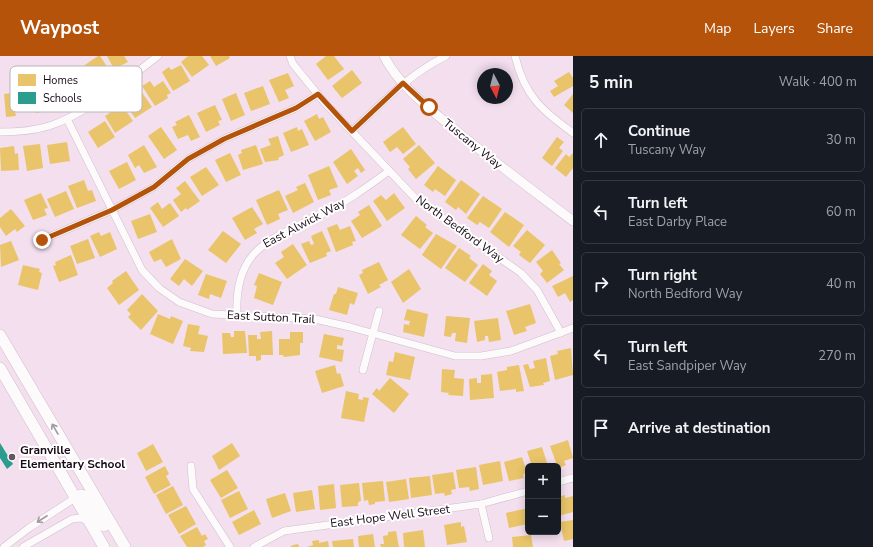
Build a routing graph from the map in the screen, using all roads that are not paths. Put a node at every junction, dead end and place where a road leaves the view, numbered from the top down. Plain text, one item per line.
1 (158, 56) edge
2 (290, 56) edge
3 (384, 56) edge
4 (446, 56) edge
5 (515, 56) edge
6 (142, 68) edge
7 (403, 83) junction
8 (318, 94) junction
9 (79, 112) edge
10 (67, 119) junction
11 (352, 131) junction
12 (0, 132) edge
13 (573, 133) edge
14 (389, 171) junction
15 (112, 210) junction
16 (573, 221) edge
17 (42, 240) dead end
18 (380, 311) dead end
19 (237, 315) junction
20 (573, 328) edge
21 (374, 333) junction
22 (561, 333) junction
23 (0, 335) edge
24 (0, 368) edge
25 (363, 370) dead end
26 (191, 466) dead end
27 (573, 478) edge
28 (561, 481) edge
29 (525, 492) edge
30 (75, 498) junction
31 (481, 504) junction
32 (89, 522) junction
33 (489, 538) dead end
34 (4, 547) edge
35 (23, 547) edge
36 (104, 547) edge
37 (116, 547) edge
38 (125, 547) edge
39 (230, 547) edge
40 (254, 547) edge

1 - 6 street
2 - 8 street, North Bedford Way
3 - 7 street, Tuscany Way
4 - 7 street
5 - 13 street
7 - 11 street
7 - 16 street, Tuscany Way
8 - 11 street, North Bedford Way
8 - 15 street
9 - 10 street
10 - 12 street
10 - 15 street, East Sutton Trail
11 - 14 street, North Bedford Way
14 - 19 street, East Alwick Way
14 - 22 street, North Bedford Way
15 - 17 street
15 - 19 street, East Sutton Trail
18 - 21 street
19 - 21 street, East Sutton Trail
20 - 22 street, East Sutton Trail
21 - 22 street, East Sutton Trail
21 - 25 street
38 -> 23 main road
24 - 30 main road
26 - 39 street
27 - 28 street
29 - 31 street, East Hope Well Street
30 - 32 main road
30 -> 34 street
30 - 37 main road
31 - 33 street
31 - 40 street, East Hope Well Street
32 - 35 street
32 - 36 main road

